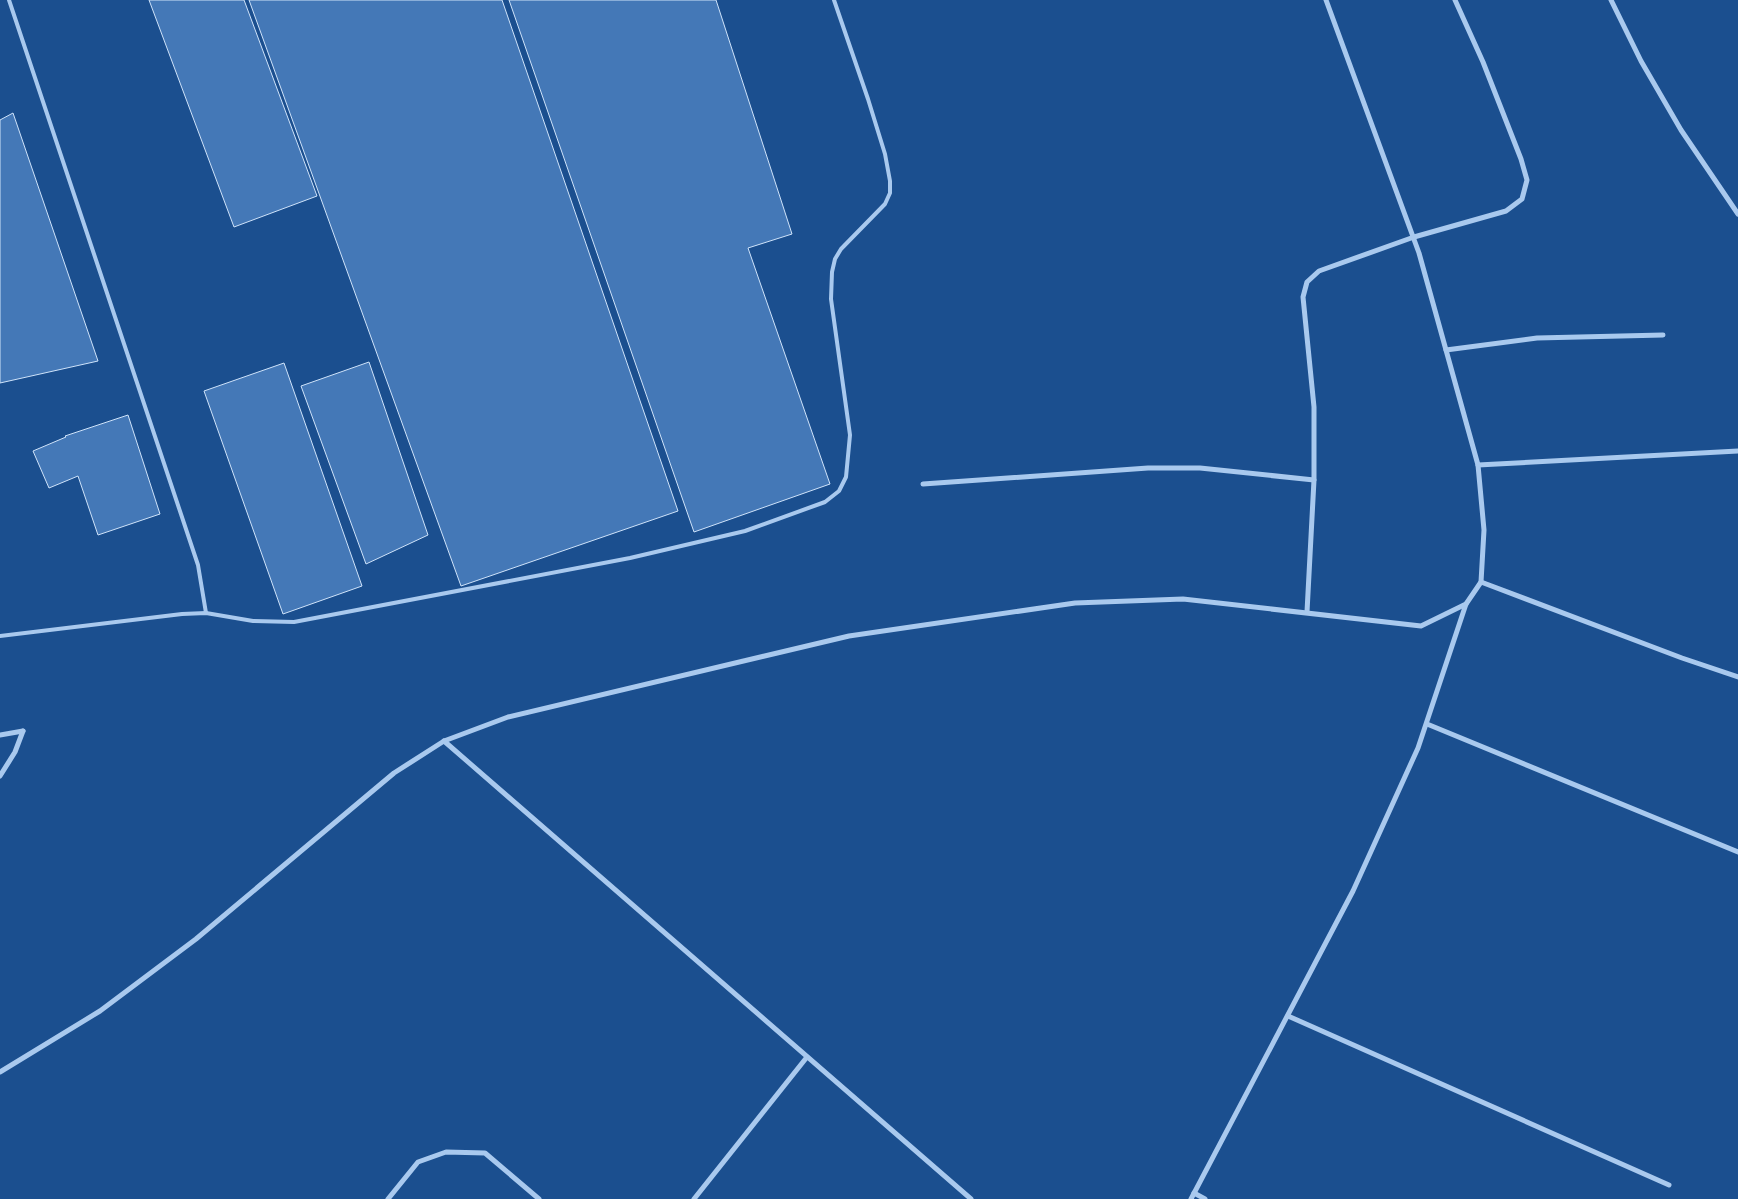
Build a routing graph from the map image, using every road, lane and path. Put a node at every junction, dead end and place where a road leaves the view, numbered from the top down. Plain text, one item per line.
1 (9, 0) edge
2 (834, 0) edge
3 (1326, 0) edge
4 (1455, 0) edge
5 (1611, 0) edge
6 (1738, 214) edge
7 (1414, 238) junction
8 (1663, 335) dead end
9 (1446, 350) junction
10 (1738, 452) edge
11 (1478, 465) junction
12 (1314, 480) junction
13 (923, 484) dead end
14 (1481, 582) junction
15 (1466, 604) junction
16 (1307, 612) junction
17 (206, 613) junction
18 (0, 636) edge
19 (1738, 677) edge
20 (1427, 724) junction
21 (0, 735) edge
22 (444, 742) junction
23 (0, 776) edge
24 (1738, 852) edge
25 (1288, 1016) junction
26 (807, 1057) junction
27 (0, 1072) edge
28 (1669, 1185) dead end
29 (1194, 1193) junction
30 (388, 1199) edge
31 (539, 1199) edge
32 (694, 1199) edge
33 (971, 1199) edge
34 (1191, 1199) edge
35 (1205, 1199) edge

1 - 17 lane
2 - 17 lane
3 - 7 street
4 - 7 street
5 - 6 street
7 - 9 street
7 - 12 street
8 - 9 street
9 - 11 street
10 - 11 street
11 - 14 street
12 - 13 street
12 - 16 street
14 - 15 street
14 - 19 street
15 - 16 street
15 - 20 street
16 - 22 street
17 - 18 lane
20 - 24 street
20 - 25 street
21 - 23 street
22 - 26 street
22 - 27 street
25 - 28 street
25 - 29 street
26 - 32 street
26 - 33 street
29 - 34 street
29 - 35 street
30 - 31 street

